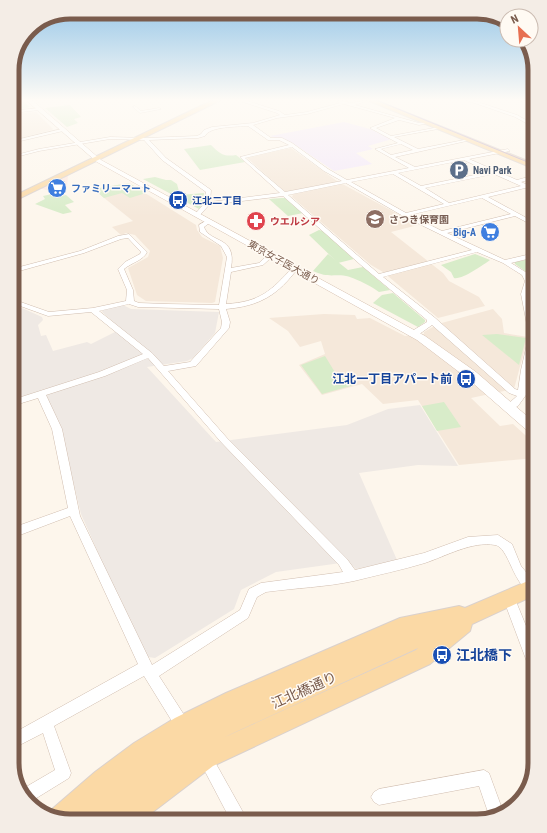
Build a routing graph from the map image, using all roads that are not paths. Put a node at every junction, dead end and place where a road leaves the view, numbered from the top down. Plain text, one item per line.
1 (72, 139) edge
2 (105, 139) edge
3 (137, 139) edge
4 (141, 139) junction
5 (145, 139) edge
6 (270, 139) edge
7 (393, 139) edge
8 (466, 139) edge
9 (480, 139) edge
10 (469, 140) junction
11 (401, 143) junction
12 (78, 144) junction
13 (292, 146) junction
14 (508, 150) junction
15 (418, 151) junction
16 (498, 152) junction
17 (19, 155) edge
18 (391, 156) junction
19 (528, 157) edge
20 (463, 158) junction
21 (96, 159) junction
22 (528, 163) edge
23 (414, 168) junction
24 (393, 172) junction
25 (494, 172) junction
26 (528, 180) edge
27 (346, 182) junction
28 (516, 182) junction
29 (526, 186) joint
30 (419, 188) junction
31 (284, 194) junction
32 (19, 197) edge
33 (484, 197) junction
34 (207, 204) junction
35 (449, 205) junction
36 (516, 214) junction
37 (197, 215) junction
38 (405, 215) junction
39 (209, 221) junction
40 (528, 221) edge
41 (441, 233) junction
42 (478, 250) junction
43 (271, 255) junction
44 (528, 257) edge
45 (505, 262) junction
46 (19, 268) edge
47 (295, 268) junction
48 (228, 271) junction
49 (379, 276) junction
50 (528, 281) edge
51 (528, 281) edge
52 (130, 302) junction
53 (19, 303) edge
54 (222, 307) junction
55 (93, 310) junction
56 (528, 310) edge
57 (432, 322) junction
58 (415, 333) junction
59 (149, 356) junction
60 (528, 358) edge
61 (162, 369) junction
62 (41, 394) junction
63 (522, 395) junction
64 (19, 401) edge
65 (510, 407) junction
66 (528, 424) edge
67 (74, 510) junction
68 (19, 531) edge
69 (352, 576) junction
70 (528, 582) edge
71 (528, 589) edge
72 (509, 598) junction
73 (479, 612) junction
74 (528, 647) edge
75 (148, 670) junction
76 (46, 722) junction
77 (183, 726) junction
78 (19, 738) edge
79 (205, 758) junction
80 (30, 794) edge
81 (379, 797) dead end
82 (496, 810) edge
83 (66, 814) edge
84 (98, 814) edge
85 (130, 814) edge
86 (236, 814) edge

1 - 12 street, 東京女子医大通り
2 - 12 street
3 - 4 street
4 - 5 street
4 - 21 main road
4 - 34 street
6 - 13 street
7 - 11 street
8 - 10 main road
9 - 14 main road
10 - 15 street
10 - 16 main road
11 - 15 street
11 - 18 street
12 - 17 street
12 - 21 street, 東京女子医大通り
13 - 27 street
13 - 31 street
14 - 16 street
14 - 19 main road
15 - 18 street
16 - 20 street
16 - 22 main road
18 - 23 street
20 - 23 street
20 - 25 street
21 - 32 main road
21 - 37 street, 東京女子医大通り
23 - 24 street
24 - 27 street
24 - 30 street
25 - 28 street
25 - 30 street
26 - 28 street
27 - 31 street
27 - 38 street
28 - 29 street
29 - 33 street
30 - 35 street
31 - 34 street
31 - 49 street
33 - 35 street
33 - 36 street
34 - 37 street
35 - 38 street
36 - 40 street
36 - 41 street
37 - 39 street, 東京女子医大通り
38 - 41 street
39 - 43 street, 東京女子医大通り
39 - 48 street
41 - 42 street
42 - 45 street
42 - 49 street
43 - 47 street, 東京女子医大通り
43 - 48 street
44 - 45 street
45 - 51 street
46 - 52 street
47 - 54 street
47 - 58 street, 東京女子医大通り
48 - 54 street
49 - 57 street
50 - 56 street
52 - 54 street
52 - 55 street
53 - 55 street
54 - 61 street
55 - 59 street
57 - 58 street
57 - 63 street
58 - 65 street, 東京女子医大通り
59 - 61 street
59 - 62 street
60 - 63 street
61 - 69 street
62 - 64 street
62 - 67 street
63 - 65 street
65 - 66 street, 東京女子医大通り
67 - 68 street
67 - 75 street
69 - 70 street
69 - 75 street
71 - 72 main road, 江北橋通り
72 - 73 main road, 江北橋通り
72 - 74 street
73 - 77 main road
73 - 79 main road
73 - 84 main road, 江北橋通り
75 - 76 street
75 - 77 street
76 - 78 street
76 - 80 street
77 - 83 main road
79 - 85 main road
79 - 86 street
81 - 82 street

